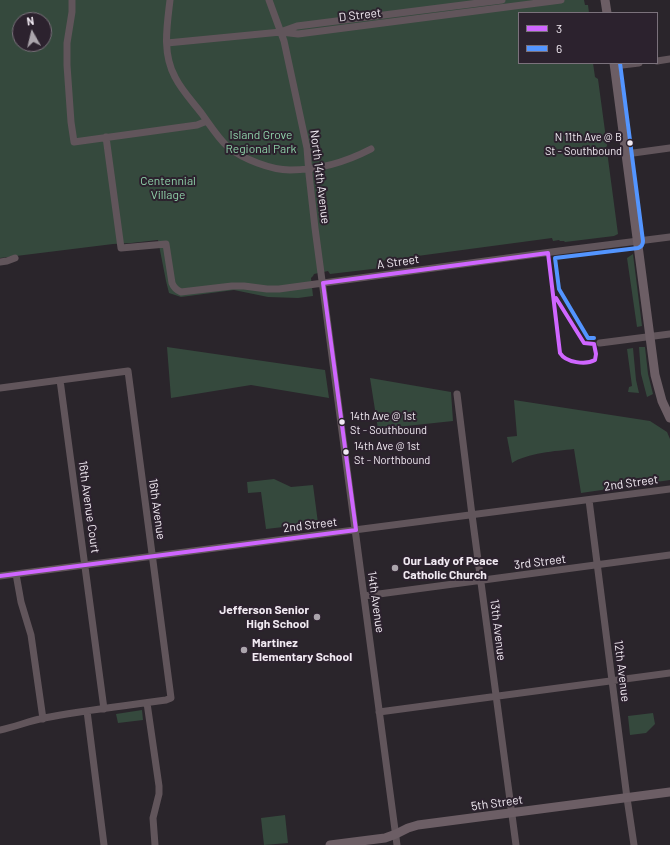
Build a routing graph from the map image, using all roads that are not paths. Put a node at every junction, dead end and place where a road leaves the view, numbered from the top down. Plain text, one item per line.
1 (72, 0) edge
2 (170, 0) edge
3 (269, 0) edge
4 (502, 0) edge
5 (561, 0) edge
6 (605, 0) edge
7 (448, 6) edge
8 (607, 12) edge
9 (281, 32) junction
10 (167, 43) junction
11 (670, 59) edge
12 (658, 61) edge
13 (626, 64) edge
14 (614, 65) edge
15 (207, 121) junction
16 (106, 137) junction
17 (670, 148) edge
18 (371, 149) dead end
19 (626, 154) junction
20 (308, 168) junction
21 (670, 237) edge
22 (637, 242) junction
23 (15, 258) dead end
24 (0, 262) edge
25 (323, 283) junction
26 (670, 334) edge
27 (650, 336) junction
28 (600, 343) dead end
29 (334, 361) joint
30 (60, 380) junction
31 (0, 388) edge
32 (457, 394) dead end
33 (670, 418) edge
34 (670, 489) edge
35 (589, 500) junction
36 (472, 515) junction
37 (356, 530) junction
38 (670, 555) edge
39 (152, 556) junction
40 (86, 565) junction
41 (597, 565) junction
42 (16, 574) junction
43 (0, 576) edge
44 (481, 580) junction
45 (364, 596) junction
46 (670, 674) edge
47 (612, 681) junction
48 (496, 696) junction
49 (147, 703) junction
50 (104, 709) junction
51 (87, 711) junction
52 (379, 712) junction
53 (43, 719) junction
54 (0, 730) edge
55 (670, 792) edge
56 (627, 798) junction
57 (511, 813) junction
58 (396, 834) junction
59 (104, 845) edge
60 (155, 845) edge
61 (330, 845) edge
62 (397, 845) edge
63 (516, 845) edge
64 (634, 845) edge

1 - 16 street
2 - 10 street
3 - 9 street, North 14th Avenue
4 - 7 street, D Street
5 - 7 street, D Street
6 - 8 main road
7 - 9 street, D Street
9 - 10 street, D Street
9 - 20 street, North 14th Avenue
10 - 15 street
11 - 12 street
13 - 14 street
14 - 19 main road
15 - 16 street
15 - 20 street
16 - 25 street, A Street
17 - 19 street
18 - 20 street
19 - 22 main road
20 - 25 street, North 14th Avenue
21 - 22 street, A Street
22 - 25 street, A Street
22 - 27 main road
23 - 24 street
25 - 29 street, North 14th Avenue
26 - 27 street
27 - 28 street
27 - 33 main road
29 - 37 street, 14th Avenue
30 - 31 street
30 - 39 street, 16th Avenue
30 - 40 street, 16th Avenue Court
32 - 36 street, 13th Avenue
34 - 35 street, 2nd Street
35 - 36 street, 2nd Street
35 - 41 street, 12th Avenue
36 - 37 street, 2nd Street
36 - 44 street, 13th Avenue
37 - 39 street, 2nd Street
37 - 45 street, 14th Avenue
38 - 41 street, 3rd Street
39 - 40 street, 2nd Street
39 - 49 street, 16th Avenue
40 - 42 street, 2nd Street
40 - 50 street, 16th Avenue Court
41 - 44 street, 3rd Street
41 - 47 street, 12th Avenue
42 - 43 street, 2nd Street
42 - 53 street
44 - 45 street, 3rd Street
44 - 48 street, 13th Avenue
45 - 52 street, 14th Avenue
46 - 47 street
47 - 48 street
47 - 56 street, 12th Avenue
48 - 52 street
48 - 57 street, 13th Avenue
49 - 50 street
49 - 60 street
50 - 51 street
51 - 53 street
51 - 59 street
52 - 58 street, 14th Avenue
53 - 54 street
55 - 56 main road, 5th Street
56 - 57 main road, 5th Street
56 - 64 street, 12th Avenue
57 - 58 main road, 5th Street
57 - 63 street, 13th Avenue
58 - 61 main road, 5th Street
58 - 62 street, 14th Avenue

